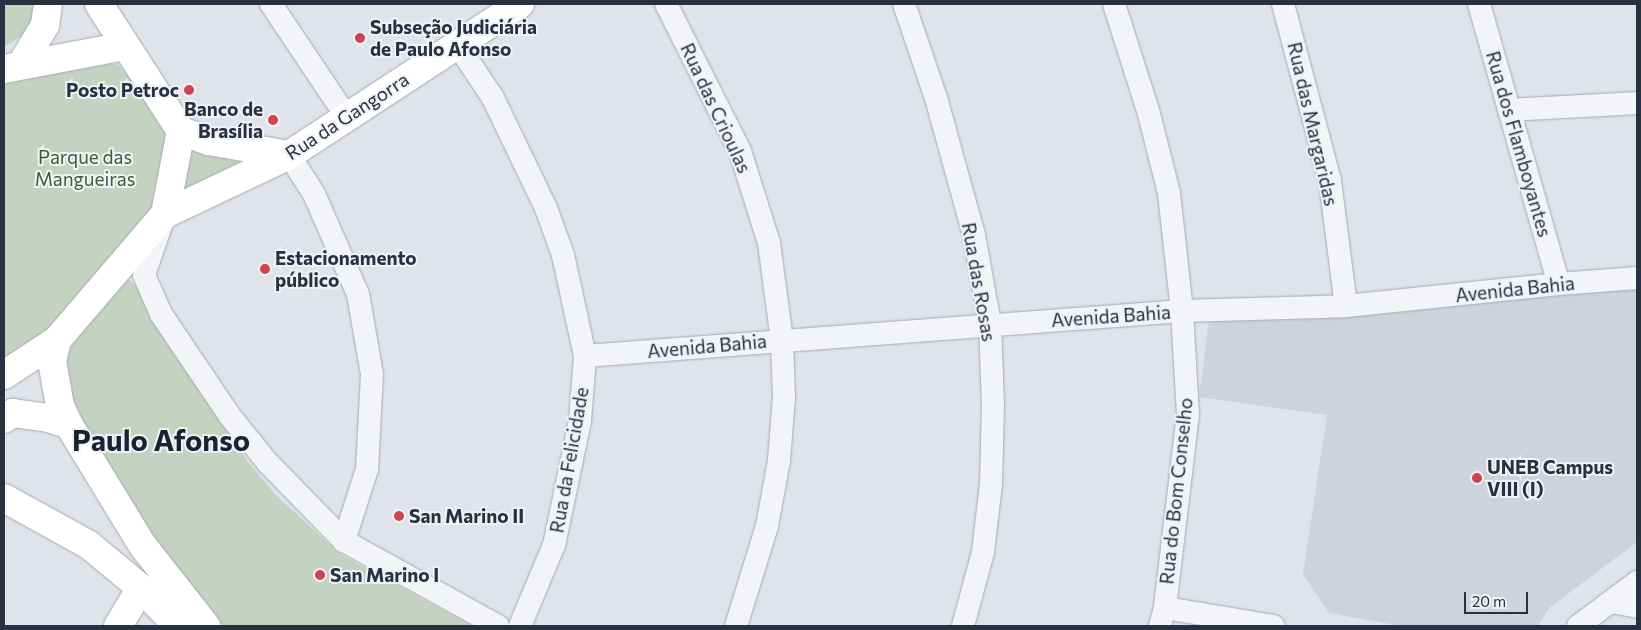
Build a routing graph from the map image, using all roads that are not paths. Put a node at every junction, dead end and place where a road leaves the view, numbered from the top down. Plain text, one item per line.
1 (48, 4) edge
2 (271, 4) edge
3 (666, 4) edge
4 (904, 4) edge
5 (1114, 4) edge
6 (1283, 4) edge
7 (1479, 4) edge
8 (106, 6) edge
9 (509, 7) edge
10 (458, 44) junction
11 (125, 46) junction
12 (12, 67) edge
13 (1637, 103) edge
14 (1509, 110) junction
15 (346, 116) junction
16 (182, 131) junction
17 (288, 155) junction
18 (166, 214) junction
19 (1637, 278) edge
20 (1559, 284) junction
21 (1346, 306) junction
22 (1182, 311) junction
23 (990, 324) junction
24 (57, 340) junction
25 (782, 340) junction
26 (585, 356) junction
27 (4, 375) edge
28 (4, 419) edge
29 (69, 426) junction
30 (4, 498) edge
31 (344, 541) junction
32 (1637, 582) edge
33 (140, 588) junction
34 (1612, 602) junction
35 (1637, 607) edge
36 (1162, 617) edge
37 (118, 626) edge
38 (178, 626) edge
39 (206, 626) edge
40 (498, 626) edge
41 (520, 626) edge
42 (736, 626) edge
43 (964, 626) edge
44 (1274, 626) edge
45 (1578, 626) edge

1 - 12 street
2 - 15 street
3 - 25 street, Rua das Crioulas
4 - 23 street, Rua das Rosas
5 - 22 street, Rua do Bom Conselho
6 - 21 street, Rua das Margaridas
7 - 14 street, Rua dos Flamboyantes
8 - 11 street
9 - 10 street, Rua da Gangorra
10 - 15 street, Rua da Gangorra
10 - 26 street, Rua da Felicidade
11 - 12 street
11 - 16 street
13 - 14 street
14 - 20 street, Rua dos Flamboyantes
15 - 17 street, Rua da Gangorra
16 - 17 street
16 - 18 street, Rua da Gangorra
17 - 18 street, Rua da Gangorra
17 - 31 street
18 - 24 street, Rua da Gangorra
18 - 31 street
19 - 20 street, Avenida Bahia
20 - 21 street, Avenida Bahia
21 - 22 street, Avenida Bahia
22 - 23 street, Avenida Bahia
22 - 36 street, Rua do Bom Conselho
23 - 25 street, Avenida Bahia
23 - 43 street, Rua das Rosas
24 - 27 street, Rua da Gangorra
24 - 29 street
25 - 26 street, Avenida Bahia
25 - 42 street, Rua das Crioulas
26 - 41 street, Rua da Felicidade
28 - 29 street
29 - 39 street
30 - 33 street
31 - 40 street
32 - 34 street
33 - 37 street
33 - 38 street
34 - 35 street
34 - 45 street
36 - 44 street

